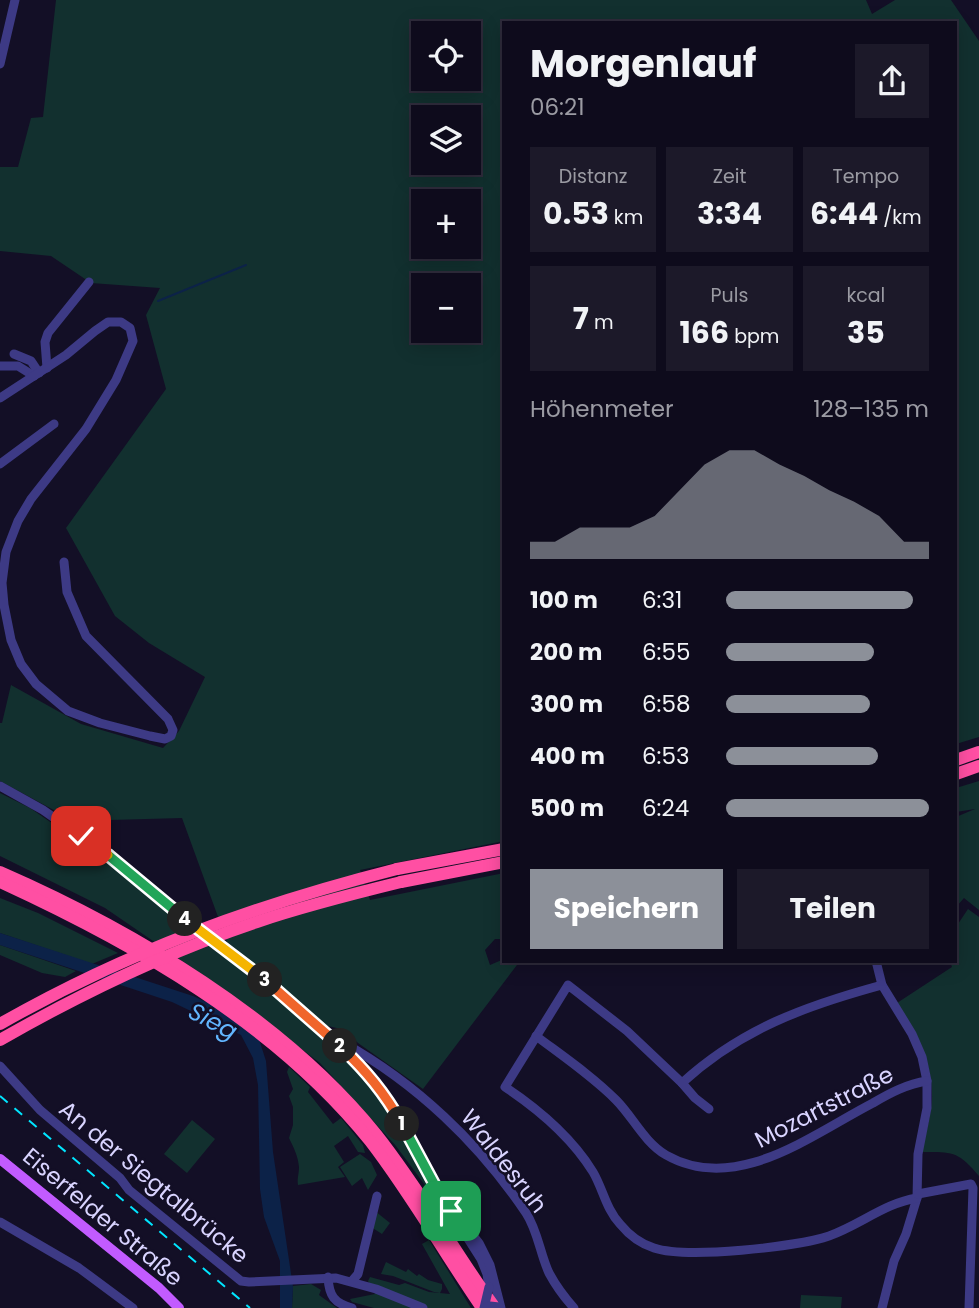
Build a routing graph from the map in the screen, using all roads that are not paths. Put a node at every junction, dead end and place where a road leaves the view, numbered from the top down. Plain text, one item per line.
1 (15, 0) edge
2 (0, 64) edge
3 (89, 282) dead end
4 (14, 354) dead end
5 (0, 366) edge
6 (40, 372) junction
7 (0, 398) edge
8 (54, 424) dead end
9 (0, 464) edge
10 (64, 562) dead end
11 (979, 752) edge
12 (957, 760) edge
13 (979, 766) edge
14 (957, 774) edge
15 (0, 786) edge
16 (502, 850) edge
17 (502, 862) edge
18 (0, 872) edge
19 (399, 876) junction
20 (0, 882) edge
21 (161, 962) junction
22 (876, 963) edge
23 (882, 985) junction
24 (0, 1024) edge
25 (537, 1036) junction
26 (0, 1040) edge
27 (337, 1044) junction
28 (298, 1060) junction
29 (0, 1066) edge
30 (927, 1081) junction
31 (682, 1083) junction
32 (709, 1109) dead end
33 (0, 1159) edge
34 (377, 1196) dead end
35 (917, 1196) junction
36 (451, 1211) junction
37 (0, 1222) edge
38 (327, 1277) junction
39 (352, 1281) junction
40 (498, 1306) edge
41 (133, 1308) edge
42 (180, 1308) edge
43 (352, 1308) edge
44 (423, 1308) edge
45 (484, 1308) edge
46 (574, 1308) edge
47 (882, 1308) edge
48 (969, 1308) edge

1 - 2 street
3 - 6 street
4 - 6 street
5 - 6 street
6 - 7 street
6 - 10 street
8 - 9 street
11 - 12 highway
13 - 14 highway
15 - 27 street
16 - 19 highway
17 - 19 highway
18 - 21 highway
19 - 24 highway, bridge
19 - 26 highway, bridge
20 - 21 highway
21 - 28 highway
22 - 23 street
23 - 30 street
23 - 31 street
25 - 30 street, Mozartstraße
25 - 31 street
25 - 35 street
27 - 36 street
27 - 46 street, Waldesruh
28 - 40 highway
28 - 45 highway
29 - 38 street, An der Siegtalbrücke
30 - 35 street
31 - 32 street
33 - 42 main road, Eiserfelder Straße
34 - 39 street
35 - 47 street
35 - 48 street
36 - 40 street
36 - 45 street, bridge
37 - 41 street
38 - 39 street, An der Siegtalbrücke
38 - 43 street
39 - 44 street, An der Siegtalbrücke
40 - 45 street, bridge

